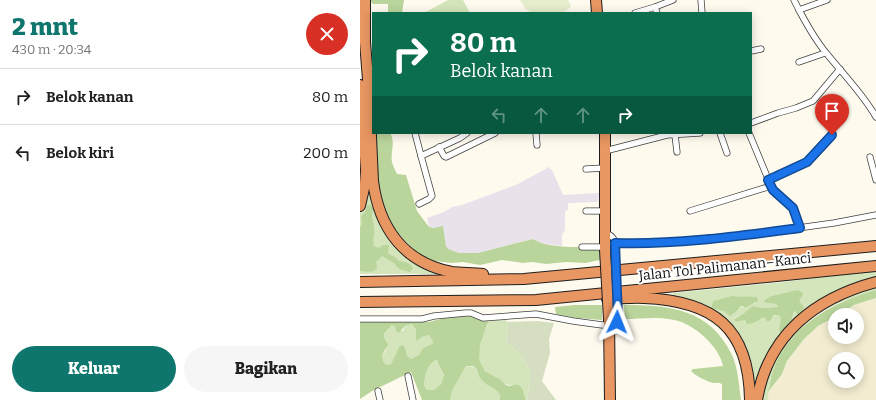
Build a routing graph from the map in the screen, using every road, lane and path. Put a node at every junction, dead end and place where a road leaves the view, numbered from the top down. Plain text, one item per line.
1 (365, 0) edge
2 (596, 0) edge
3 (673, 0) edge
4 (701, 0) edge
5 (794, 0) edge
6 (824, 0) edge
7 (656, 10) edge
8 (799, 10) junction
9 (594, 12) edge
10 (642, 12) edge
11 (702, 12) edge
12 (761, 49) dead end
13 (752, 51) edge
14 (825, 52) junction
15 (799, 62) dead end
16 (840, 70) junction
17 (360, 86) edge
18 (876, 117) edge
19 (752, 123) edge
20 (415, 134) edge
21 (466, 134) edge
22 (493, 134) edge
23 (536, 134) edge
24 (605, 134) edge
25 (688, 134) edge
26 (720, 134) edge
27 (749, 134) edge
28 (675, 135) junction
29 (832, 135) dead end
30 (650, 136) edge
31 (537, 145) dead end
32 (438, 147) junction
33 (605, 150) junction
34 (677, 152) dead end
35 (728, 153) dead end
36 (421, 156) junction
37 (870, 157) dead end
38 (605, 168) junction
39 (586, 169) dead end
40 (768, 180) junction
41 (876, 180) edge
42 (771, 186) junction
43 (420, 204) dead end
44 (360, 206) edge
45 (586, 211) dead end
46 (606, 211) junction
47 (690, 211) dead end
48 (876, 215) edge
49 (800, 228) junction
50 (876, 246) edge
51 (582, 247) dead end
52 (610, 248) junction
53 (876, 266) edge
54 (534, 278) junction
55 (360, 282) edge
56 (876, 282) edge
57 (536, 300) junction
58 (360, 302) edge
59 (360, 319) edge
60 (612, 320) junction
61 (408, 376) dead end
62 (378, 391) dead end
63 (380, 400) edge
64 (414, 400) edge
65 (610, 400) edge
66 (750, 400) edge
67 (756, 400) edge

1 - 54 highway
2 - 9 highway
3 - 7 street
4 - 11 street
5 - 8 street
6 - 8 street
7 - 10 street
8 - 14 street
12 - 13 street
14 - 15 street
14 - 16 street
16 - 18 street
16 - 19 street
17 - 44 highway
20 - 36 street
21 - 32 street
22 - 32 street
23 - 31 street
24 - 33 highway
25 - 28 street
26 - 35 street
27 - 40 street
28 - 30 street
28 - 34 street
29 - 40 street
30 - 33 street
32 - 36 street
33 - 38 highway
36 - 43 street
37 - 41 street
38 - 39 street
38 - 46 highway
40 - 42 street
42 - 47 street
42 - 49 street
45 - 46 street
46 - 52 highway
48 - 49 street
49 - 52 street
50 - 54 highway, Jalan Tol Palimanan–Kanci
51 - 52 street
52 - 60 highway, bridge
53 - 57 highway, Jalan Tol Palimanan–Kanci
54 - 55 highway, Jalan Tol Palimanan–Kanci
56 - 67 highway
57 - 58 highway, Jalan Tol Palimanan–Kanci
57 - 66 highway
59 - 60 street
60 - 65 highway
61 - 64 street
62 - 63 street

